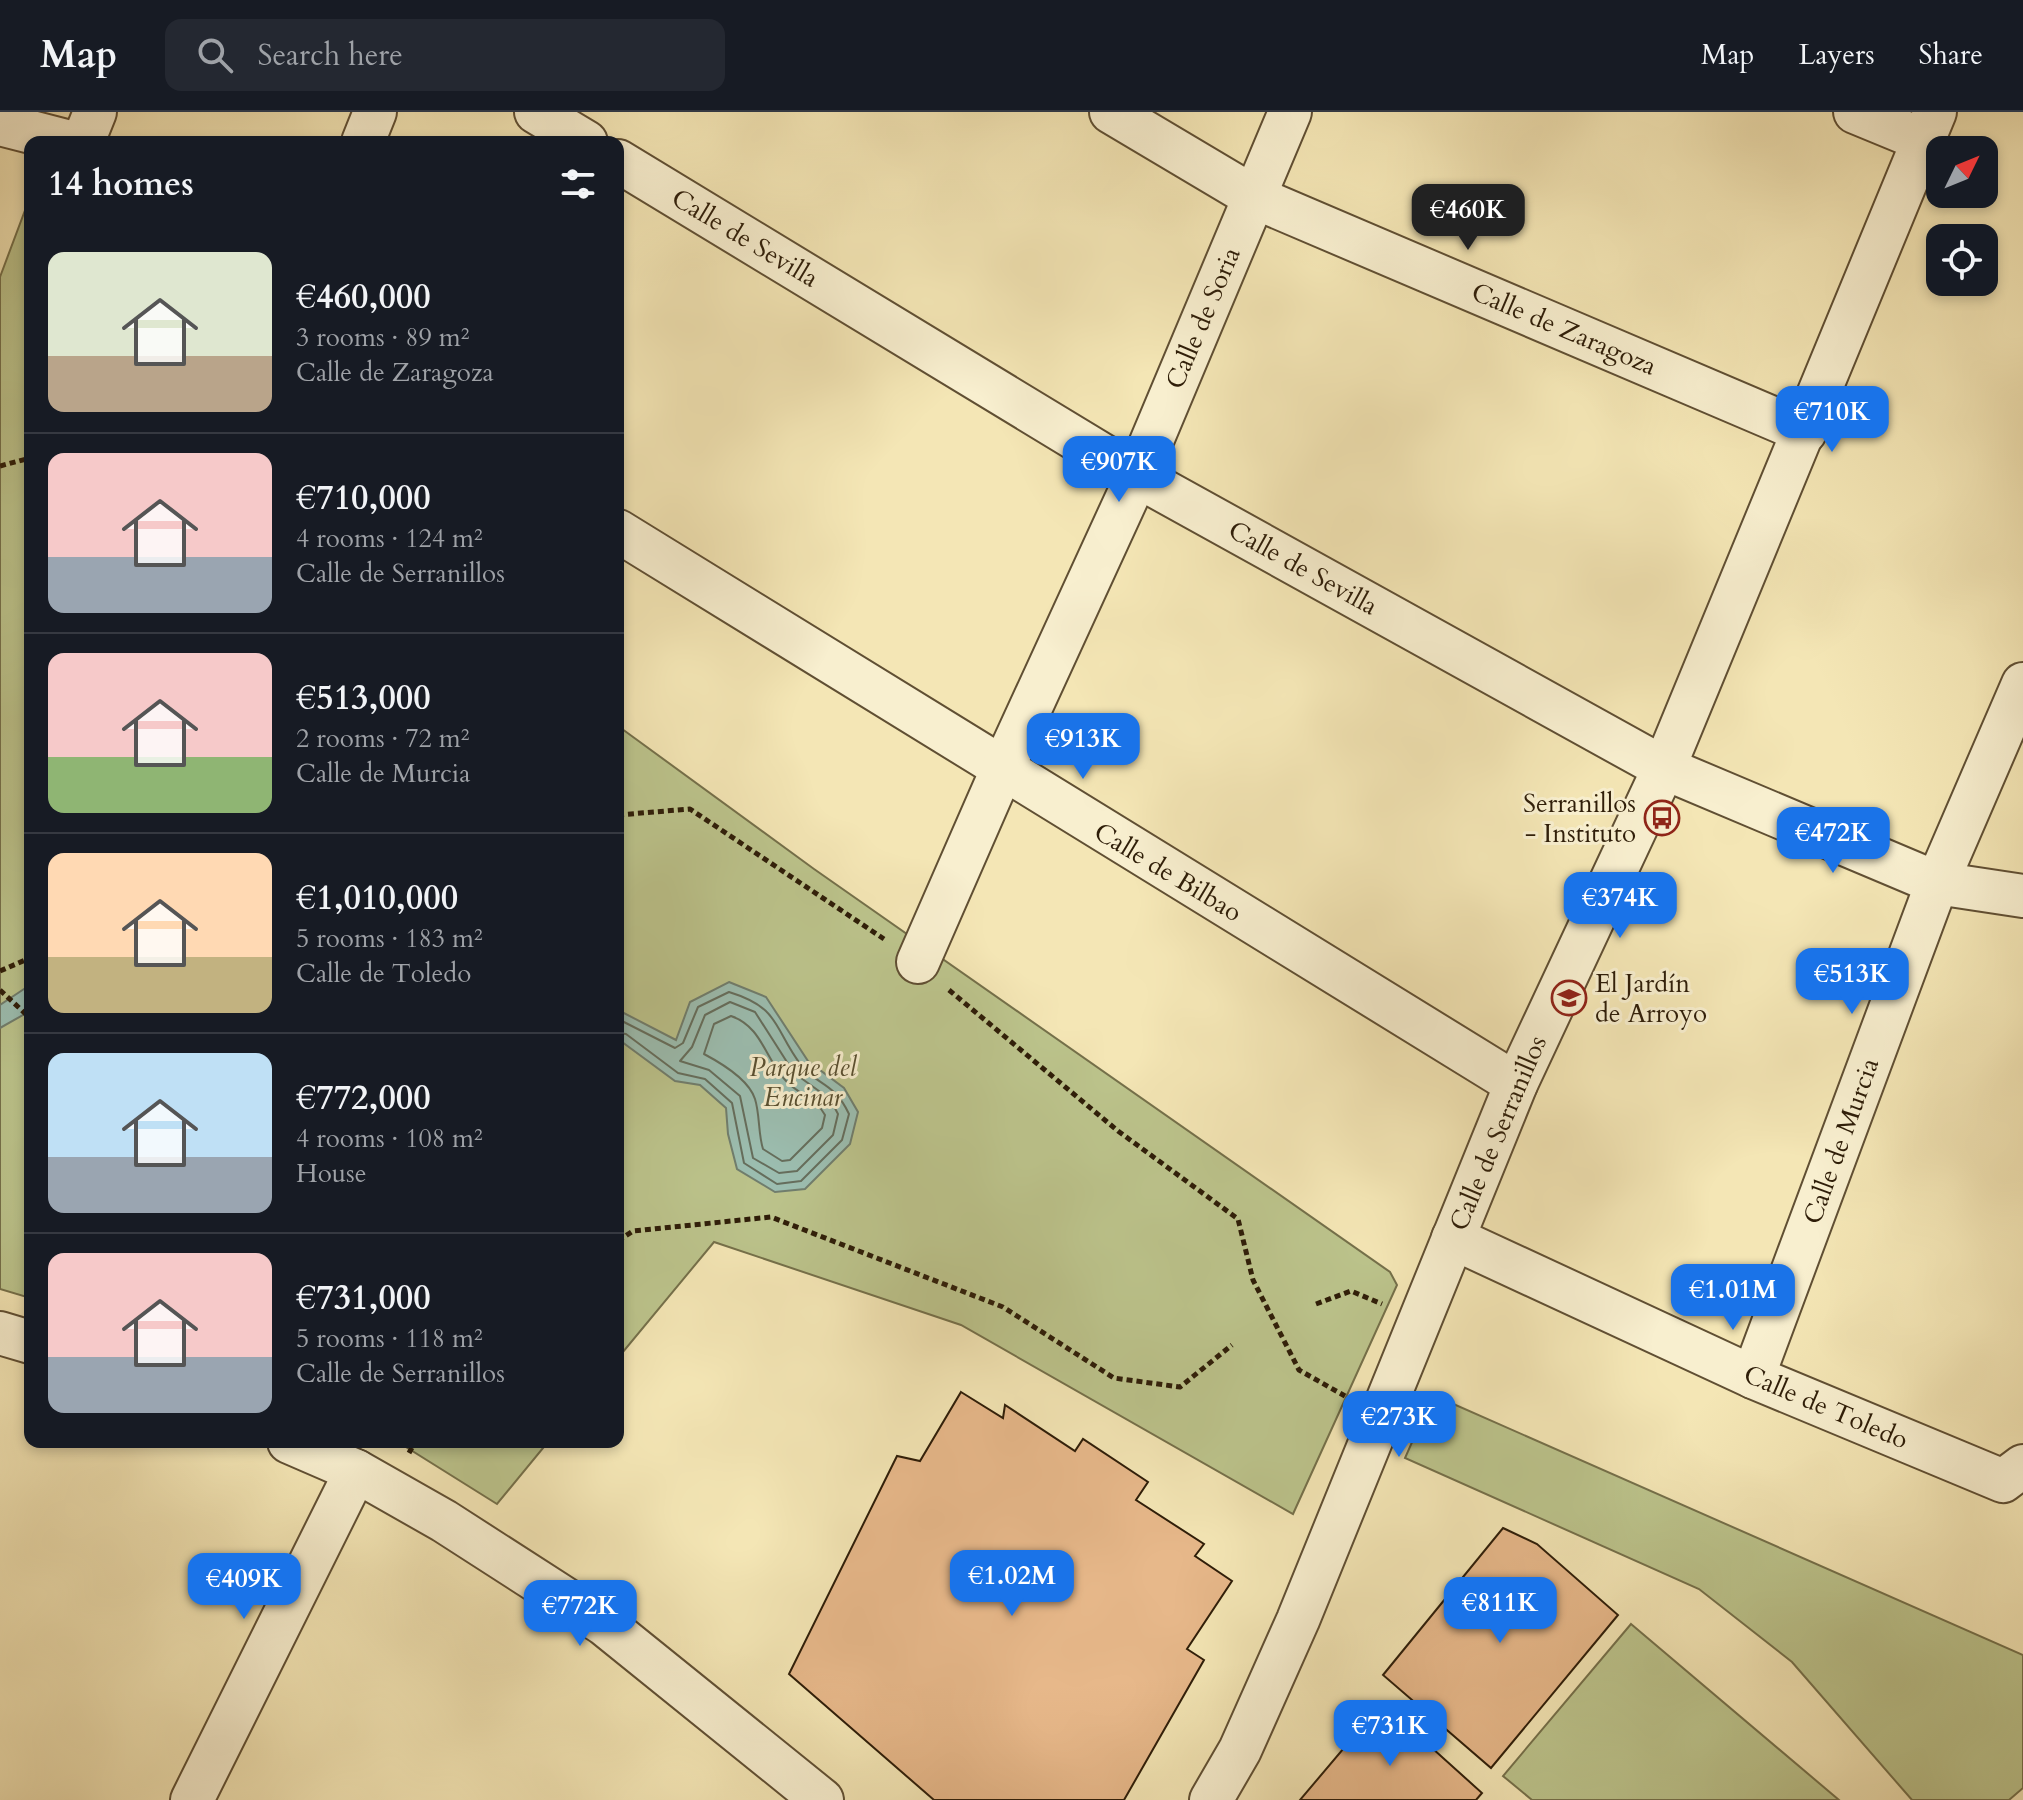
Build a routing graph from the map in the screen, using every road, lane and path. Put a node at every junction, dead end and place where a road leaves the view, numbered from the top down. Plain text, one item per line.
1 (95, 112) edge
2 (375, 112) edge
3 (536, 112) edge
4 (1111, 112) edge
5 (1290, 112) edge
6 (1855, 112) edge
7 (0, 124) edge
8 (1929, 126) edge
9 (47, 136) edge
10 (85, 136) edge
11 (365, 136) edge
12 (576, 136) edge
13 (624, 165) edge
14 (1254, 197) junction
15 (1805, 432) junction
16 (24, 460) edge
17 (0, 466) edge
18 (1137, 476) junction
19 (624, 535) edge
20 (2023, 684) edge
21 (1664, 768) junction
22 (1002, 770) junction
23 (624, 814) edge
24 (1937, 883) junction
25 (2023, 896) edge
26 (24, 961) edge
27 (918, 962) junction
28 (0, 971) edge
29 (0, 990) edge
30 (24, 1012) edge
31 (1516, 1084) junction
32 (624, 1236) edge
33 (1453, 1238) junction
34 (1316, 1304) dead end
35 (1420, 1321) junction
36 (0, 1333) edge
37 (24, 1340) edge
38 (1232, 1345) dead end
39 (1753, 1377) junction
40 (1381, 1416) junction
41 (303, 1448) edge
42 (2023, 1466) edge
43 (356, 1471) junction
44 (192, 1800) edge
45 (822, 1800) edge
46 (1211, 1800) edge

1 - 10 street
2 - 11 street
3 - 12 street
4 - 14 street, Calle de Zaragoza
5 - 14 street, Calle de Soria
6 - 8 street
7 - 9 street
8 - 15 street, Calle de Serranillos
13 - 18 street, Calle de Sevilla
14 - 15 street, Calle de Zaragoza
14 - 18 street, Calle de Soria
15 - 21 street, Calle de Serranillos
16 - 17 path
18 - 21 street, Calle de Sevilla
18 - 22 street, Calle de Soria
19 - 22 street, Calle de Bilbao
20 - 24 street, Calle de Murcia
21 - 24 street, Calle de Sevilla
21 - 31 street, Calle de Serranillos
22 - 27 street, Calle de Soria
22 - 31 street, Calle de Bilbao
23 - 27 path
24 - 25 street, Calle de Sevilla
24 - 39 street, Calle de Murcia
26 - 28 path
27 - 40 path
29 - 30 path
31 - 33 street, Calle de Serranillos
32 - 38 path
33 - 35 street, Calle de Serranillos
33 - 39 street, Calle de Toledo
34 - 35 path
35 - 40 street, Calle de Serranillos
36 - 37 street
39 - 42 street, Calle de Toledo
40 - 46 street, Calle de Serranillos
41 - 43 street
43 - 44 street
43 - 45 street

